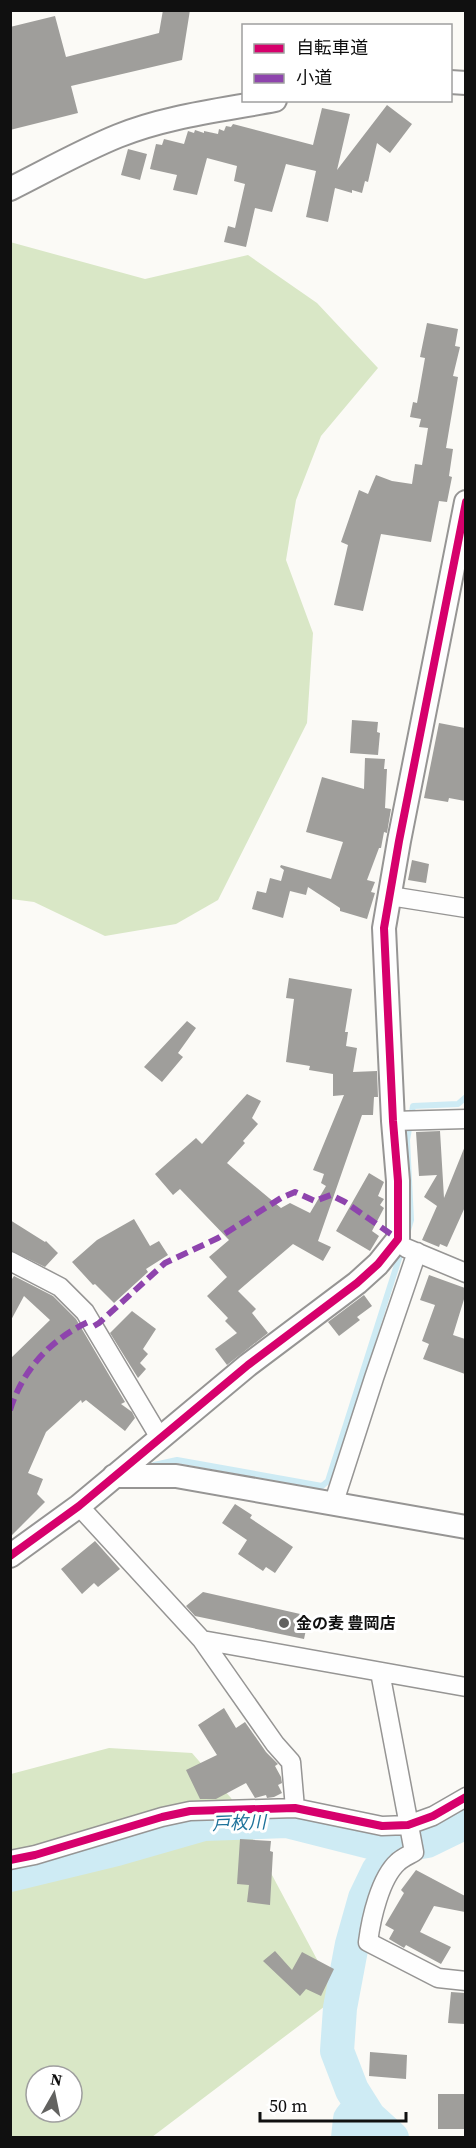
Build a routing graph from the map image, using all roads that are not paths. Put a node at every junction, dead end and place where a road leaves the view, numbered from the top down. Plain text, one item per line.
1 (264, 102) edge
2 (10, 189) edge
3 (465, 502) edge
4 (459, 565) edge
5 (390, 896) junction
6 (465, 908) edge
7 (465, 1119) edge
8 (393, 1121) junction
9 (394, 1243) junction
10 (417, 1252) junction
11 (10, 1261) edge
12 (465, 1273) edge
13 (160, 1438) junction
14 (114, 1476) junction
15 (333, 1505) junction
16 (79, 1506) junction
17 (465, 1527) edge
18 (10, 1556) edge
19 (202, 1640) junction
20 (380, 1672) junction
21 (465, 1687) edge
22 (465, 1797) edge
23 (295, 1808) junction
24 (408, 1824) junction
25 (10, 1860) edge
26 (465, 1981) edge

1 - 2 street
3 - 4 street
4 - 5 street
5 - 6 street
5 - 8 street
7 - 8 street
8 - 9 street
9 - 10 street
9 - 13 street
10 - 12 street
10 - 15 street
11 - 13 street
13 - 14 street
14 - 15 street
14 - 16 street
15 - 17 street
16 - 18 street
16 - 19 street
19 - 20 street
19 - 23 street
20 - 21 street
20 - 24 street
22 - 24 street
23 - 24 street
23 - 25 street
24 - 26 street

